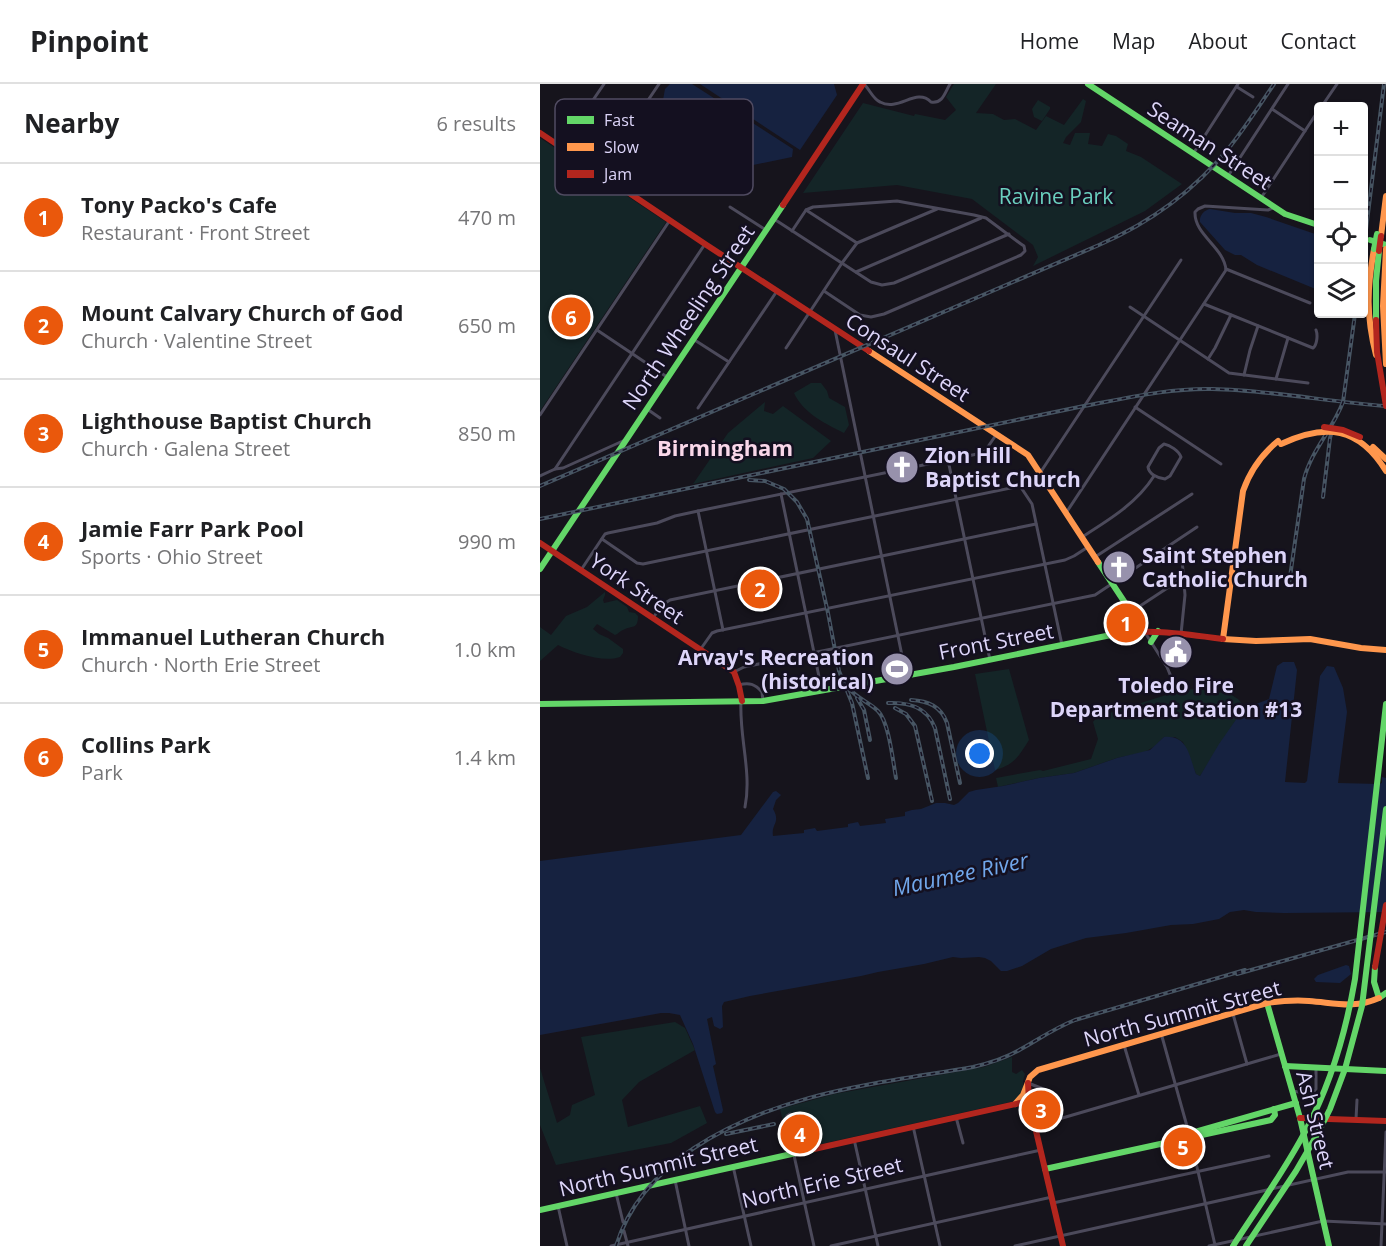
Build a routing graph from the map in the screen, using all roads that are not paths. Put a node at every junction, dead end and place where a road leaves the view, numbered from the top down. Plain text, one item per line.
1 (604, 84) edge
2 (659, 84) edge
3 (950, 84) edge
4 (1090, 84) edge
5 (1288, 84) edge
6 (1336, 84) edge
7 (861, 85) edge
8 (1238, 85) edge
9 (1253, 97) dead end
10 (594, 99) edge
11 (649, 99) edge
12 (1325, 102) edge
13 (1272, 109) junction
14 (1314, 117) edge
15 (1305, 131) junction
16 (540, 133) edge
17 (555, 144) edge
18 (1193, 154) junction
19 (1228, 176) junction
20 (632, 195) edge
21 (1386, 196) edge
22 (1261, 198) junction
23 (730, 207) dead end
24 (1276, 207) junction
25 (1385, 207) edge
26 (939, 208) junction
27 (806, 210) junction
28 (983, 217) junction
29 (773, 219) junction
30 (670, 220) junction
31 (1314, 224) edge
32 (765, 230) junction
33 (792, 231) junction
34 (1009, 234) junction
35 (1370, 240) dead end
36 (857, 243) junction
37 (705, 244) junction
38 (1382, 249) edge
39 (1181, 260) dead end
40 (842, 263) junction
41 (741, 268) junction
42 (1226, 269) junction
43 (856, 272) junction
44 (777, 291) junction
45 (824, 291) junction
46 (1310, 303) dead end
47 (1204, 304) junction
48 (1130, 307) dead end
49 (810, 313) junction
50 (1231, 315) junction
51 (1144, 317) junction
52 (1258, 326) junction
53 (834, 329) junction
54 (597, 330) junction
55 (1316, 330) dead end
56 (1288, 338) junction
57 (693, 339) junction
58 (1180, 340) junction
59 (786, 348) dead end
60 (632, 354) junction
61 (1208, 359) junction
62 (729, 362) junction
63 (1386, 364) edge
64 (1244, 375) junction
65 (667, 377) junction
66 (1275, 379) junction
67 (1308, 383) dead end
68 (1386, 397) edge
69 (1386, 406) edge
70 (1135, 407) junction
71 (699, 408) dead end
72 (646, 409) junction
73 (540, 415) edge
74 (660, 418) dead end
75 (996, 435) junction
76 (627, 439) junction
77 (1280, 442) junction
78 (948, 459) junction
79 (1386, 459) edge
80 (1221, 464) dead end
81 (555, 469) junction
82 (1386, 471) edge
83 (1040, 474) junction
84 (540, 476) edge
85 (1154, 476) junction
86 (865, 477) junction
87 (1020, 486) junction
88 (781, 494) junction
89 (1192, 494) dead end
90 (956, 499) junction
91 (698, 511) junction
92 (1066, 513) junction
93 (873, 516) junction
94 (1036, 524) junction
95 (1197, 527) dead end
96 (790, 534) junction
97 (1082, 537) junction
98 (965, 538) junction
99 (602, 539) junction
100 (540, 543) edge
101 (1088, 547) junction
102 (552, 551) junction
103 (706, 551) junction
104 (881, 556) junction
105 (1095, 557) junction
106 (1182, 560) dead end
107 (1045, 563) junction
108 (540, 569) edge
109 (581, 570) junction
110 (798, 573) junction
111 (1184, 577) junction
112 (973, 578) junction
113 (1113, 584) junction
114 (714, 591) junction
115 (890, 596) junction
116 (1053, 603) junction
117 (1131, 612) junction
118 (806, 613) junction
119 (653, 618) junction
120 (981, 618) junction
121 (723, 630) junction
122 (1143, 630) junction
123 (1158, 631) junction
124 (1181, 633) junction
125 (898, 635) junction
126 (1225, 639) junction
127 (1151, 642) junction
128 (1062, 645) junction
129 (700, 650) junction
130 (1386, 650) edge
131 (814, 653) junction
132 (990, 660) junction
133 (734, 672) junction
134 (906, 675) junction
135 (739, 685) junction
136 (1176, 689) dead end
137 (822, 691) junction
138 (763, 700) junction
139 (742, 701) junction
140 (540, 704) edge
141 (1386, 704) edge
142 (746, 807) dead end
143 (1386, 809) edge
144 (1386, 905) edge
145 (1386, 993) edge
146 (1378, 998) junction
147 (1267, 1003) junction
148 (1233, 1013) junction
149 (1161, 1033) junction
150 (1124, 1044) junction
151 (1281, 1054) junction
152 (1247, 1064) junction
153 (1285, 1066) junction
154 (1316, 1067) junction
155 (1386, 1071) edge
156 (1028, 1083) junction
157 (1176, 1085) junction
158 (1046, 1090) dead end
159 (1292, 1091) junction
160 (1139, 1095) junction
161 (1357, 1100) dead end
162 (1029, 1101) junction
163 (1296, 1103) junction
164 (1014, 1105) junction
165 (790, 1114) dead end
166 (956, 1117) junction
167 (1300, 1118) junction
168 (1356, 1120) junction
169 (1386, 1121) edge
170 (913, 1126) junction
171 (1035, 1126) junction
172 (1386, 1132) edge
173 (1190, 1137) junction
174 (854, 1139) junction
175 (963, 1143) dead end
176 (1041, 1150) junction
177 (794, 1153) junction
178 (1269, 1156) dead end
179 (733, 1166) junction
180 (1045, 1169) junction
181 (1199, 1171) junction
182 (1385, 1172) edge
183 (924, 1176) junction
184 (675, 1179) junction
185 (1314, 1179) junction
186 (865, 1189) junction
187 (616, 1192) junction
188 (1052, 1200) junction
189 (805, 1203) junction
190 (1206, 1204) junction
191 (558, 1206) junction
192 (540, 1210) edge
193 (745, 1216) junction
194 (1323, 1221) junction
195 (623, 1222) dead end
196 (934, 1223) junction
197 (1384, 1224) edge
198 (686, 1229) junction
199 (624, 1231) dead end
200 (876, 1236) junction
201 (1060, 1236) junction
202 (1239, 1236) junction
203 (628, 1244) edge
204 (1215, 1245) edge
205 (567, 1246) edge
206 (611, 1246) edge
207 (689, 1246) edge
208 (752, 1246) edge
209 (814, 1246) edge
210 (831, 1246) edge
211 (878, 1246) edge
212 (940, 1246) edge
213 (1015, 1246) edge
214 (1063, 1246) edge
215 (1209, 1246) edge
216 (1228, 1246) edge
217 (1233, 1246) edge
218 (1248, 1246) edge
219 (1329, 1246) edge
220 (1381, 1246) edge

1 - 10 street
2 - 11 street
3 - 7 street
4 - 18 main road, Seaman Street
5 - 13 street
6 - 12 street
7 - 29 main road, North Wheeling Street
8 - 9 street
8 - 18 street
13 - 15 street
13 - 19 street
14 - 15 street
15 - 22 street
16 - 17 main road, Consaul Street
18 - 19 main road, Seaman Street
19 - 22 main road, Seaman Street
20 - 30 main road, Consaul Street
21 - 25 main road
22 - 24 main road, Seaman Street
23 - 32 street
24 - 31 main road, Seaman Street
24 - 42 street
25 - 38 main road, bridge
26 - 27 street
26 - 28 street
26 - 36 street
27 - 33 street
27 - 36 street
28 - 34 street
28 - 43 street
29 - 32 main road, North Wheeling Street
29 - 33 street
30 - 37 main road, Consaul Street
30 - 54 street
32 - 41 main road, North Wheeling Street
33 - 40 street
34 - 43 street
34 - 45 street
35 - 38 main road
36 - 40 street
37 - 41 main road, Consaul Street
37 - 60 street
38 - 63 main road
38 - 68 main road
38 - 69 main road, bridge
39 - 51 street
40 - 43 street
40 - 45 street
41 - 44 main road, Consaul Street
41 - 57 main road, North Wheeling Street
42 - 46 street
42 - 47 street
44 - 49 main road, Consaul Street
44 - 62 street
45 - 49 street
47 - 50 street
47 - 58 street
48 - 51 street
49 - 53 main road, Consaul Street
49 - 59 street
50 - 52 street
50 - 61 street
51 - 58 street
51 - 83 street
52 - 56 street
52 - 64 street
53 - 75 main road, Consaul Street
53 - 86 street
54 - 60 street
54 - 73 street
55 - 56 street
56 - 66 street
57 - 62 street
57 - 65 main road, North Wheeling Street
58 - 61 street
58 - 70 street
60 - 65 street
60 - 81 street
61 - 64 street
62 - 71 street
64 - 66 street
65 - 72 main road, North Wheeling Street
66 - 67 street
70 - 80 street
70 - 92 street
72 - 74 street
72 - 76 main road, North Wheeling Street
75 - 78 street
75 - 83 main road, Consaul Street
76 - 81 street
76 - 102 main road, North Wheeling Street
77 - 79 main road, bridge
77 - 82 main road, bridge
77 - 126 main road
78 - 86 street
78 - 90 street
81 - 84 street
83 - 87 street
83 - 92 main road, Consaul Street
85 - 85 street
85 - 97 street
86 - 88 street
86 - 93 street
87 - 90 street
87 - 94 street
88 - 91 street
88 - 96 street
89 - 105 street
90 - 93 street
90 - 98 street
91 - 99 street
91 - 103 street
92 - 97 main road, Consaul Street
93 - 96 street
93 - 104 street
94 - 98 street
94 - 107 street
95 - 113 street
96 - 103 street
96 - 110 street
97 - 101 main road, Consaul Street
98 - 104 street
98 - 112 street
99 - 103 street
99 - 109 street
100 - 102 main road, York Street
101 - 105 main road, Consaul Street
101 - 107 street
102 - 108 main road, North Wheeling Street
102 - 109 main road, York Street
103 - 114 street
104 - 110 street
104 - 115 street
105 - 113 main road, Consaul Street
106 - 111 street
107 - 112 street
107 - 116 street
109 - 119 main road, York Street
110 - 114 street
110 - 118 street
111 - 117 street
111 - 124 street
112 - 115 street
112 - 120 street
113 - 116 street
113 - 117 main road, Consaul Street
114 - 119 street
114 - 121 street
115 - 118 street
115 - 125 street
116 - 120 street
116 - 128 street
117 - 122 main road, Consaul Street
118 - 121 street
118 - 131 street
119 - 129 main road, York Street
120 - 125 street
120 - 132 street
121 - 129 street
122 - 123 main road, Front Street
122 - 127 street, Consaul Street
122 - 128 main road, Front Street
123 - 124 main road, Front Street
123 - 127 main road
124 - 126 main road, Front Street
125 - 131 street
125 - 134 street
126 - 130 main road, Front Street
127 - 136 street, Consaul Street
128 - 132 main road, Front Street
129 - 133 main road, York Street
131 - 133 street
131 - 137 street
132 - 134 main road, Front Street
133 - 135 main road
134 - 137 main road, Front Street
135 - 138 street
135 - 139 main road
137 - 138 main road, Front Street
138 - 139 main road, Front Street
139 - 140 main road, Front Street
139 - 142 street
141 - 202 main road, bridge
143 - 218 main road, bridge
144 - 146 main road, bridge
145 - 146 main road, North Summit Street
146 - 147 main road, North Summit Street
147 - 148 main road, North Summit Street
147 - 151 main road, Ash Street
148 - 149 main road, North Summit Street
148 - 152 street
149 - 150 main road, North Summit Street
149 - 157 street
150 - 156 main road, North Summit Street
150 - 160 street
151 - 152 street
151 - 153 main road, Ash Street
152 - 157 street
153 - 154 main road
153 - 159 main road, Ash Street
154 - 155 main road
154 - 159 street
156 - 158 street
156 - 162 main road
156 - 164 main road, North Summit Street
157 - 160 street
157 - 173 street
159 - 163 main road, Ash Street
160 - 171 street
161 - 168 street
162 - 164 main road, North Summit Street
162 - 171 main road
163 - 167 main road, Ash Street
163 - 173 main road
164 - 166 main road, North Summit Street
165 - 177 street
166 - 170 main road, North Summit Street
166 - 175 street
167 - 168 main road
167 - 185 main road, Ash Street
168 - 169 main road
170 - 174 main road, North Summit Street
170 - 183 street
171 - 176 main road
172 - 182 street
173 - 180 main road
173 - 181 street
174 - 177 main road, North Summit Street
174 - 186 street
176 - 180 main road
176 - 183 street, North Erie Street
177 - 179 main road, North Summit Street
177 - 189 street
178 - 181 street
179 - 184 main road, North Summit Street
179 - 193 street
180 - 188 main road
181 - 188 street
181 - 190 street
182 - 185 street
182 - 197 street
183 - 186 street, North Erie Street
183 - 196 street
184 - 187 main road, North Summit Street
184 - 198 street
185 - 190 street
185 - 194 main road, Ash Street
186 - 189 street, North Erie Street
186 - 200 street
187 - 191 main road, North Summit Street
187 - 195 street
188 - 196 street
188 - 201 main road
189 - 193 street, North Erie Street
189 - 209 street
190 - 201 street
190 - 204 street
191 - 192 main road, North Summit Street
191 - 205 street
193 - 198 street, North Erie Street
193 - 208 street
194 - 197 street
194 - 204 street
194 - 219 main road, Ash Street
196 - 200 street
196 - 212 street
197 - 220 street
198 - 203 street, North Erie Street
198 - 207 street
199 - 203 street
200 - 210 street
200 - 211 street
201 - 213 street
201 - 214 main road
202 - 216 main road, bridge
202 - 217 main road, bridge
203 - 206 street, North Erie Street
204 - 215 street

